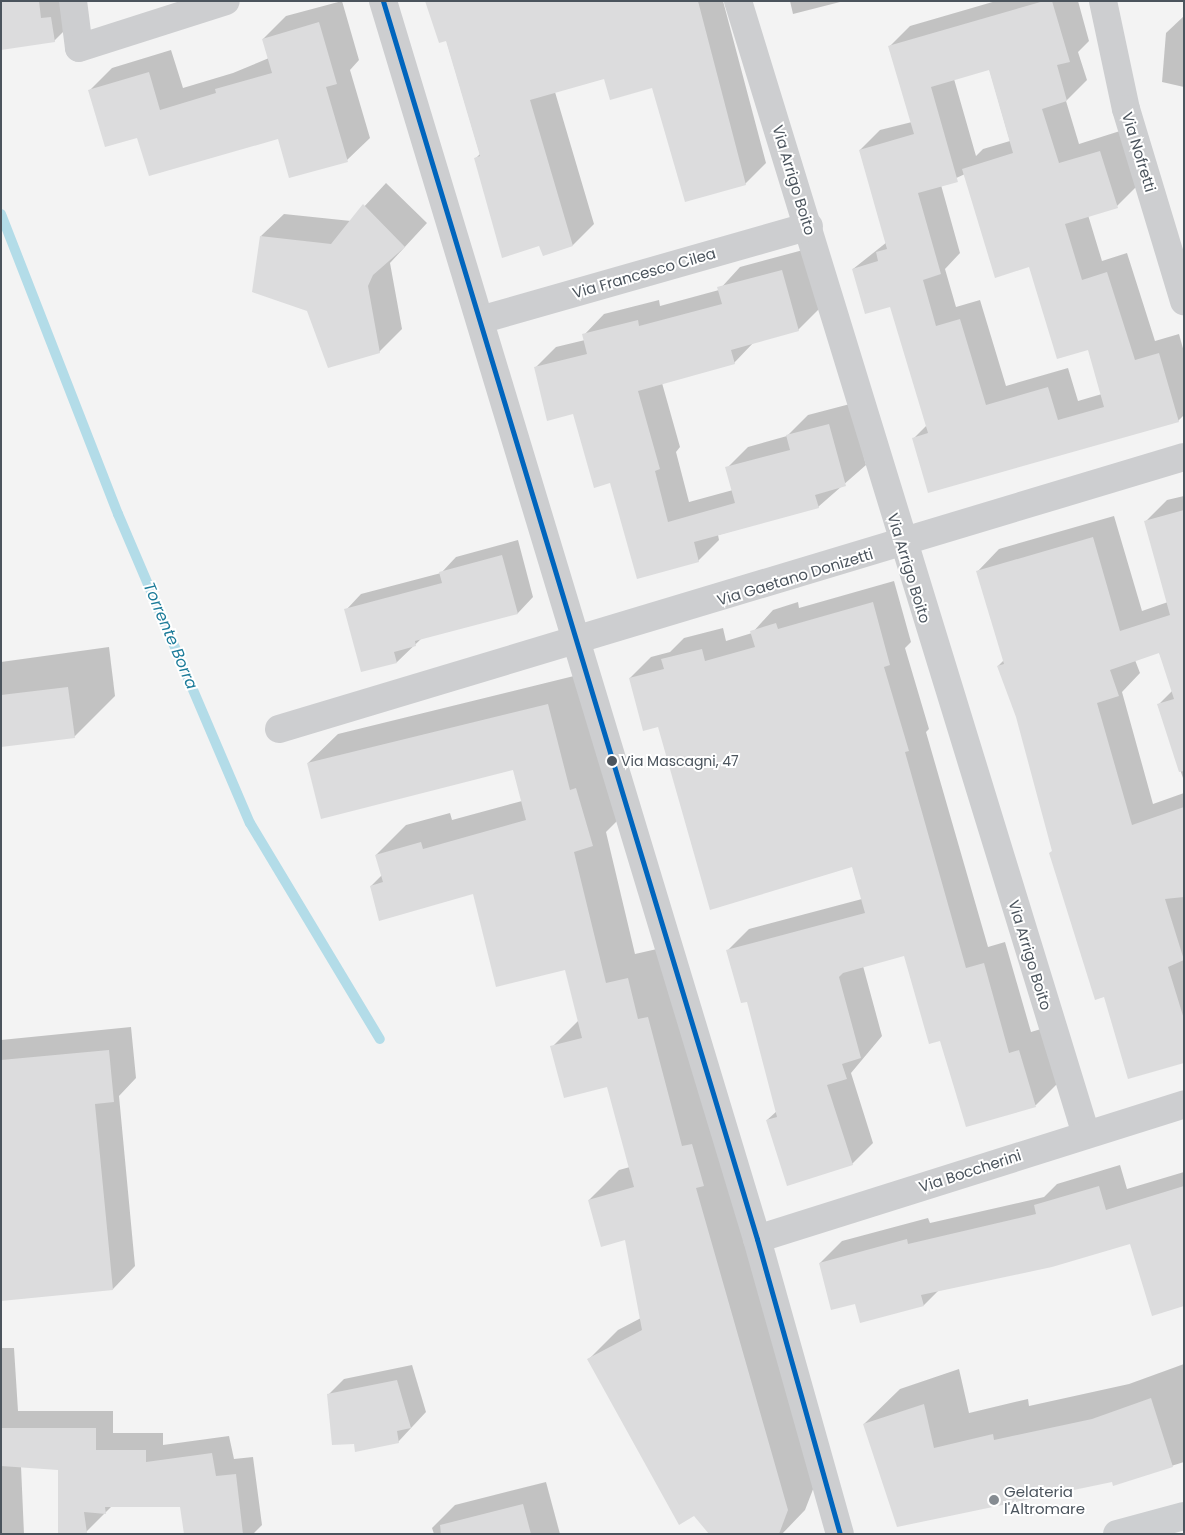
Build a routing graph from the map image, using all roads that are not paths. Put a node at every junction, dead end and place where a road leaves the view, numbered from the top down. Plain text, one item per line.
1 (74, 1) edge
2 (226, 1) edge
3 (383, 1) edge
4 (738, 1) edge
5 (1103, 1) edge
6 (809, 226) junction
7 (1184, 301) edge
8 (480, 320) junction
9 (1184, 456) edge
10 (902, 545) junction
11 (578, 642) junction
12 (279, 729) dead end
13 (1184, 1104) edge
14 (1086, 1134) junction
15 (757, 1239) junction
16 (1184, 1516) edge
17 (840, 1534) edge
18 (1117, 1534) edge

1 - 2 street
3 - 8 street
4 - 6 street, Via Arrigo Boito
5 - 7 street, Via Nofretti
6 - 8 street, Via Francesco Cilea
6 - 10 street, Via Arrigo Boito
8 - 11 street
9 - 10 street, Via Gaetano Donizetti
10 - 11 street, Via Gaetano Donizetti
10 - 14 street, Via Arrigo Boito
11 - 12 street, Via Gaetano Donizetti
11 - 15 street
13 - 14 street, Via Boccherini
14 - 15 street, Via Boccherini
15 - 17 street
16 - 18 main road

